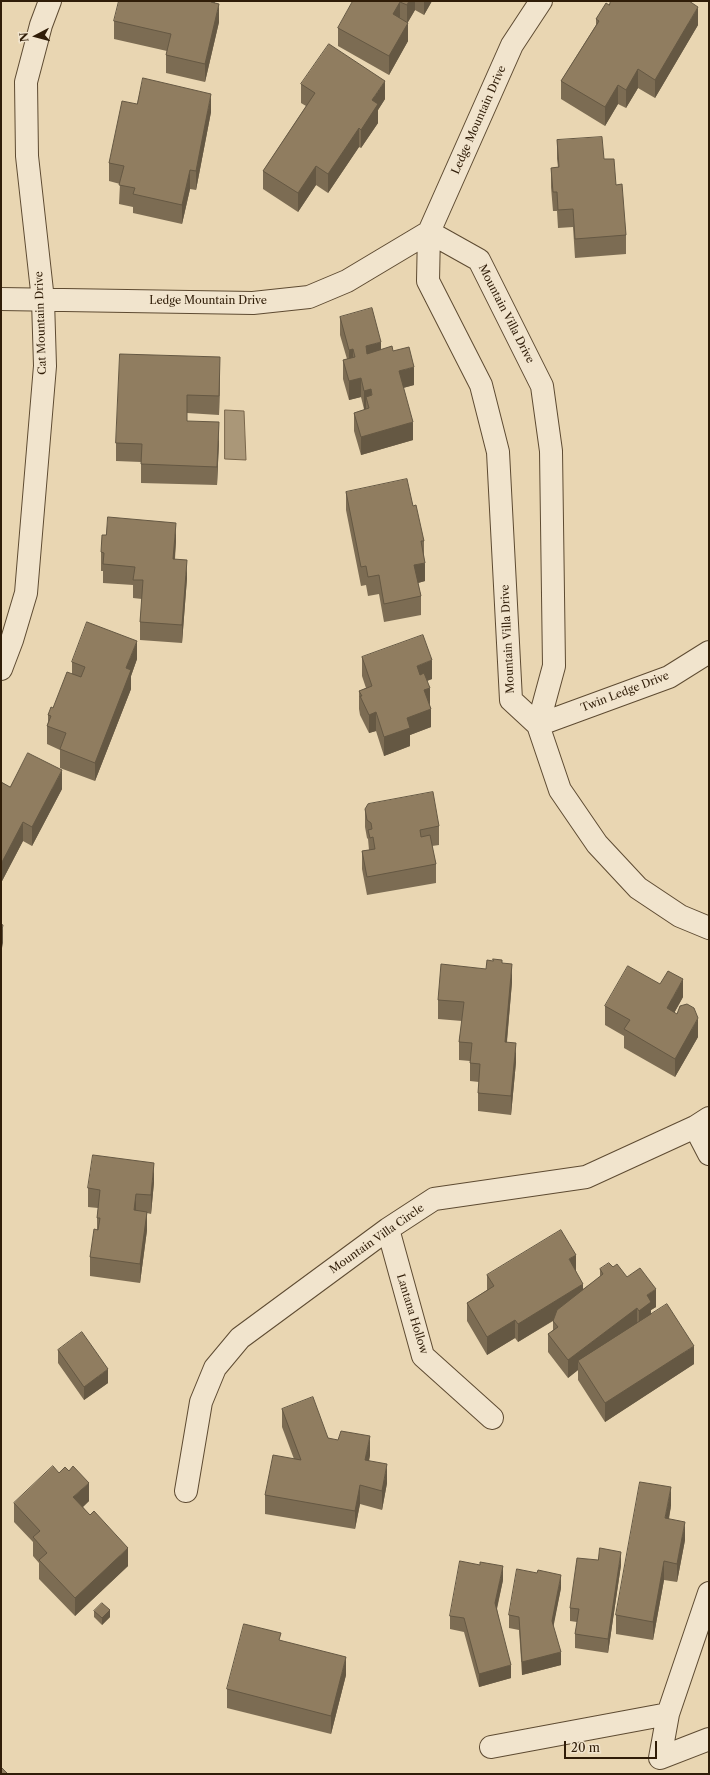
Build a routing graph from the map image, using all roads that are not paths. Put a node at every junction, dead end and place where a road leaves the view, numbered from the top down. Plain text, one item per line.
1 (50, 1) edge
2 (541, 1) edge
3 (429, 232) junction
4 (1, 299) edge
5 (43, 300) junction
6 (709, 652) edge
7 (1, 669) edge
8 (538, 726) junction
9 (709, 928) edge
10 (702, 1122) edge
11 (709, 1154) edge
12 (388, 1229) junction
13 (492, 1418) dead end
14 (186, 1491) dead end
15 (709, 1593) edge
16 (668, 1714) junction
17 (709, 1739) edge
18 (491, 1747) dead end

1 - 5 street, Cat Mountain Drive
2 - 3 street, Ledge Mountain Drive
3 - 5 street, Ledge Mountain Drive
3 - 8 street, Mountain Villa Drive
3 - 8 street, Mountain Villa Drive
4 - 5 street, Ledge Mountain Drive
5 - 7 street, Cat Mountain Drive
6 - 8 street, Twin Ledge Drive
8 - 9 street, Mountain Villa Drive
10 - 11 street
10 - 12 street, Mountain Villa Circle
12 - 13 street, Lantana Hollow
12 - 14 street, Mountain Villa Circle
15 - 16 street
16 - 17 street
16 - 18 street

